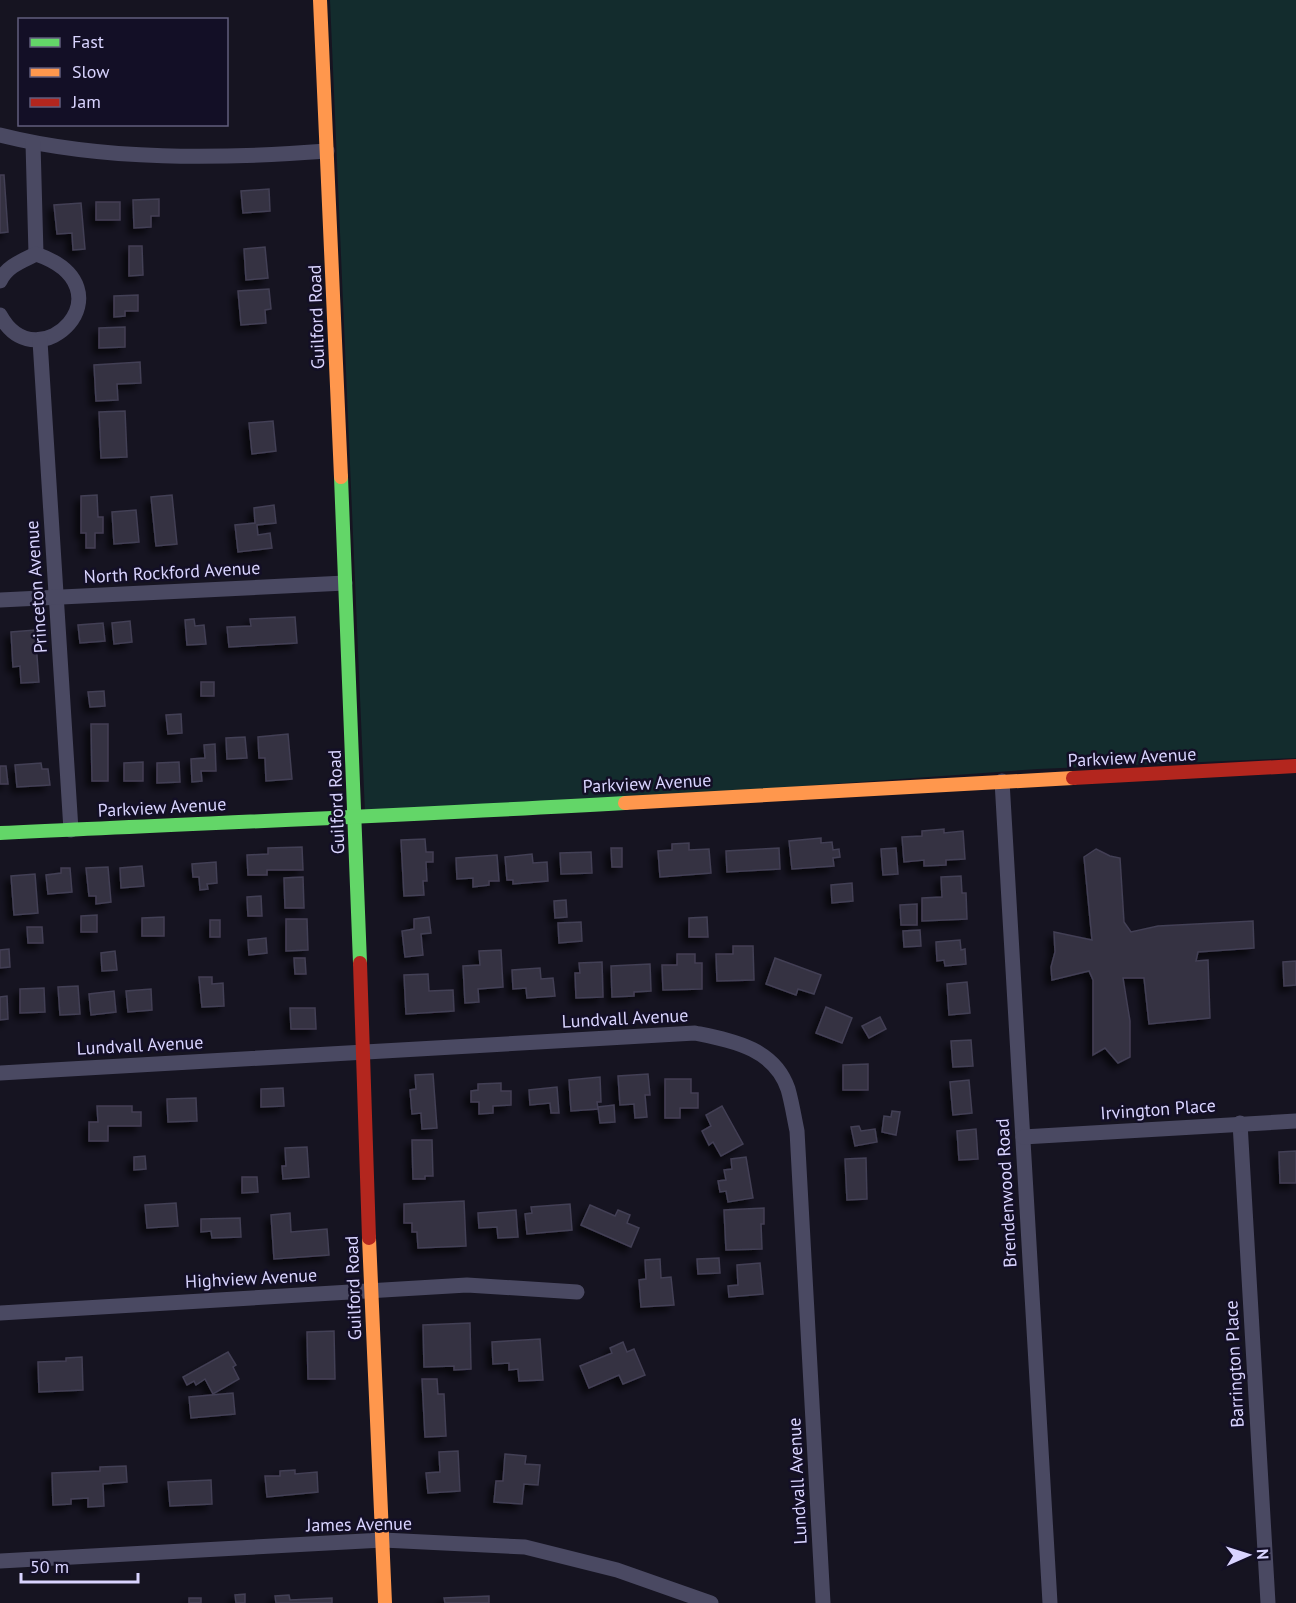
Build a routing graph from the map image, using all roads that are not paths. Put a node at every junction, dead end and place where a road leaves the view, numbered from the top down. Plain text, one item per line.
1 (320, 0) edge
2 (0, 135) edge
3 (33, 143) junction
4 (327, 151) junction
5 (36, 255) junction
6 (0, 281) edge
7 (0, 315) edge
8 (40, 341) junction
9 (345, 584) junction
10 (56, 596) junction
11 (0, 600) edge
12 (1296, 766) edge
13 (1002, 781) junction
14 (355, 818) junction
15 (71, 830) junction
16 (0, 833) edge
17 (364, 1051) junction
18 (0, 1073) edge
19 (1296, 1121) edge
20 (1240, 1123) junction
21 (1023, 1137) junction
22 (371, 1290) junction
23 (577, 1292) dead end
24 (0, 1313) edge
25 (383, 1540) junction
26 (0, 1561) edge
27 (385, 1603) edge
28 (711, 1603) edge
29 (823, 1603) edge
30 (1050, 1603) edge
31 (1268, 1603) edge

1 - 4 street, Guilford Road
2 - 3 street
3 - 4 street
3 - 5 street
4 - 9 street, Guilford Road
5 - 6 street
5 - 8 street
7 - 8 street
8 - 10 street, Princeton Avenue
9 - 10 street, North Rockford Avenue
9 - 14 street, Guilford Road
10 - 11 street, North Rockford Avenue
10 - 15 street, Princeton Avenue
12 - 13 street, Parkview Avenue
13 - 14 street, Parkview Avenue
13 - 21 street, Brendenwood Road
14 - 15 street, Parkview Avenue
14 - 17 street, Guilford Road
15 - 16 street, Parkview Avenue
17 - 18 street, Lundvall Avenue
17 - 22 street, Guilford Road
17 - 29 street, Lundvall Avenue
19 - 20 street, Irvington Place
20 - 21 street, Irvington Place
20 - 31 street, Barrington Place
21 - 30 street, Brendenwood Road
22 - 23 street, Highview Avenue
22 - 24 street, Highview Avenue
22 - 25 street, Guilford Road
25 - 26 street, James Avenue
25 - 27 street, Guilford Road
25 - 28 street, James Avenue

